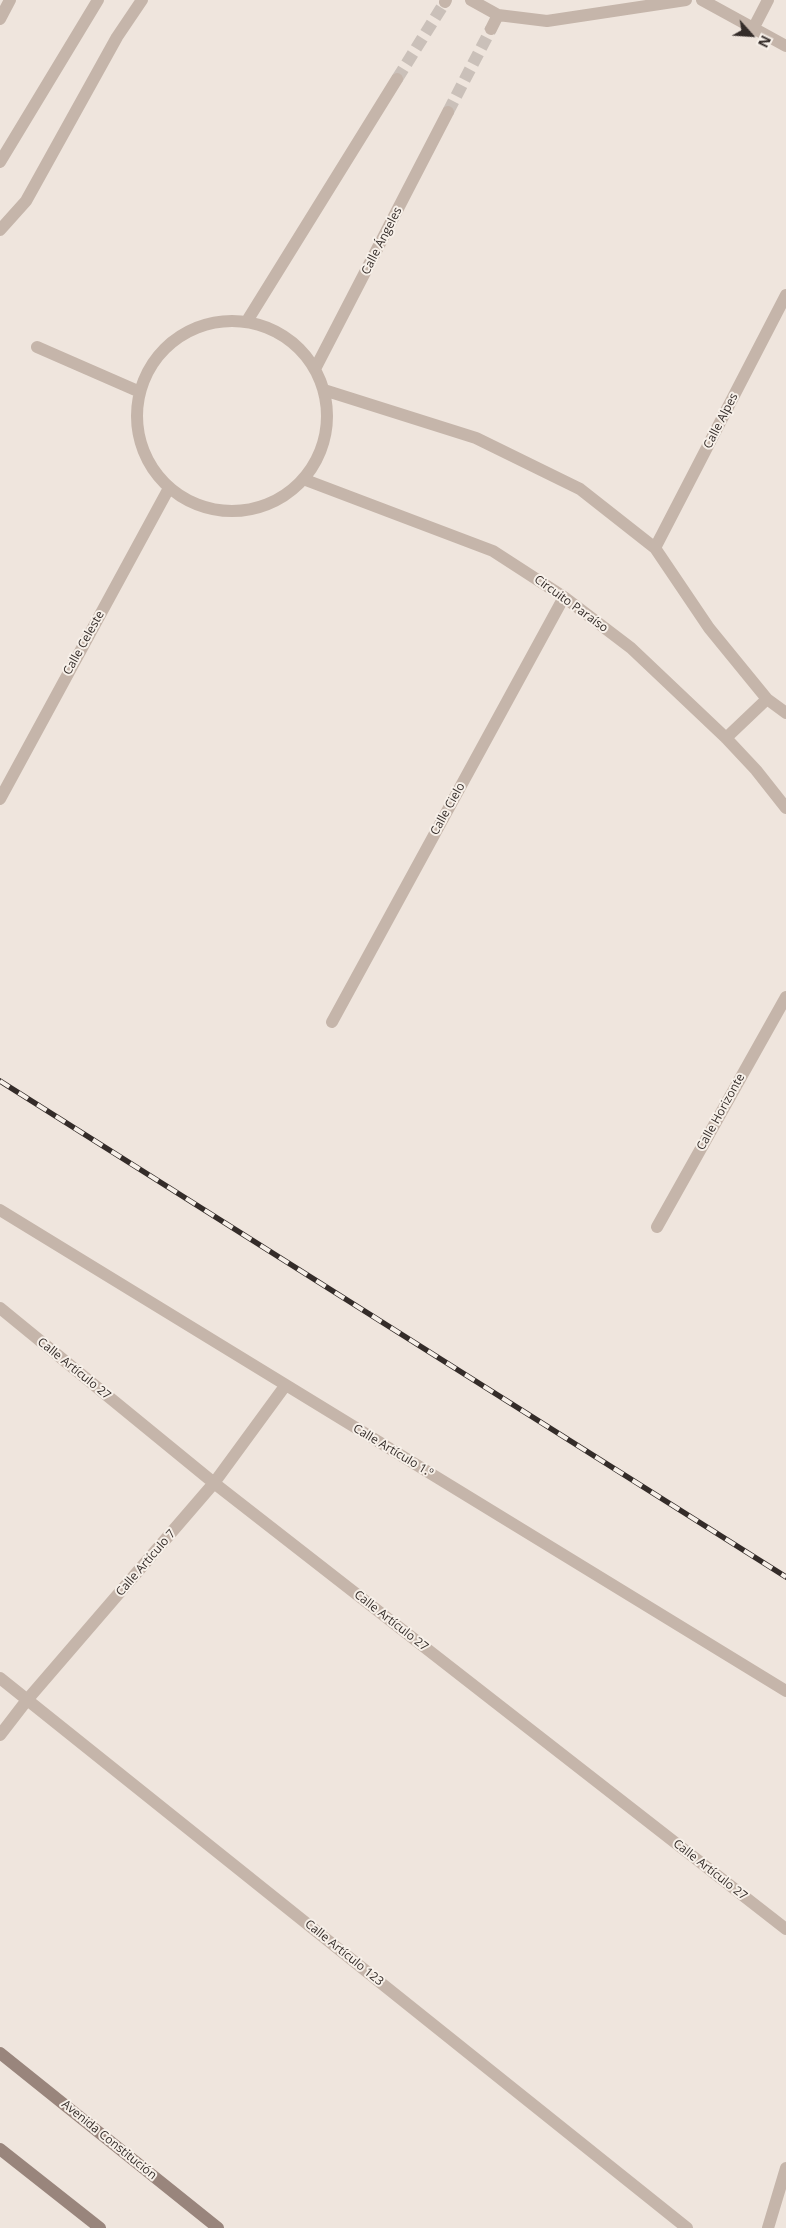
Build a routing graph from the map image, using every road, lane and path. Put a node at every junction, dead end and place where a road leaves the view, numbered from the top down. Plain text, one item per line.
1 (10, 0) edge
2 (98, 0) edge
3 (142, 0) edge
4 (471, 0) edge
5 (686, 0) edge
6 (702, 0) edge
7 (768, 0) edge
8 (498, 15) junction
9 (0, 19) edge
10 (491, 29) tunnel mouth
11 (753, 29) junction
12 (786, 46) edge
13 (397, 79) tunnel mouth
14 (448, 112) tunnel mouth
15 (0, 162) edge
16 (0, 230) edge
17 (786, 295) edge
18 (247, 321) junction
19 (37, 347) dead end
20 (315, 370) junction
21 (324, 390) junction
22 (140, 392) junction
23 (303, 479) junction
24 (169, 488) junction
25 (655, 548) junction
26 (564, 597) junction
27 (767, 699) junction
28 (786, 713) edge
29 (726, 738) junction
30 (0, 798) edge
31 (786, 808) edge
32 (786, 997) edge
33 (332, 1022) dead end
34 (0, 1210) edge
35 (657, 1227) dead end
36 (0, 1308) edge
37 (285, 1386) junction
38 (214, 1483) junction
39 (0, 1678) edge
40 (786, 1691) edge
41 (27, 1700) junction
42 (0, 1735) edge
43 (786, 1929) edge
44 (0, 2053) edge
45 (0, 2149) edge
46 (786, 2168) edge
47 (100, 2228) edge
48 (218, 2228) edge
49 (688, 2228) edge
50 (768, 2228) edge

1 - 9 street
2 - 15 street
3 - 16 street
4 - 8 street
5 - 8 street
6 - 11 street
7 - 11 street
8 - 10 street
11 - 12 street
13 - 18 street
14 - 20 street, Calle Ángeles
17 - 25 street, Calle Alpes
18 - 20 street
18 - 22 street
19 - 22 street
20 - 21 street
21 - 23 street
21 - 25 street
22 - 24 street
23 - 24 street
23 - 26 street, Circuito Paraíso
24 - 30 street, Calle Celeste
25 - 27 street
26 - 29 street, Circuito Paraíso
26 - 33 street, Calle Cielo
27 - 28 street
27 - 29 street
29 - 31 street, Circuito Paraíso
32 - 35 street, Calle Horizonte
34 - 37 street, Calle Artículo 1.º
36 - 38 street, Calle Artículo 27
37 - 38 street, Calle Artículo 7
37 - 40 street, Calle Artículo 1.º
38 - 41 street, Calle Artículo 7
38 - 43 street, Calle Artículo 27
39 - 41 street, Calle Artículo 123
41 - 42 street, Calle Artículo 7
41 - 49 street, Calle Artículo 123
44 - 48 main road, Avenida Constitución
45 - 47 main road
46 - 50 street

